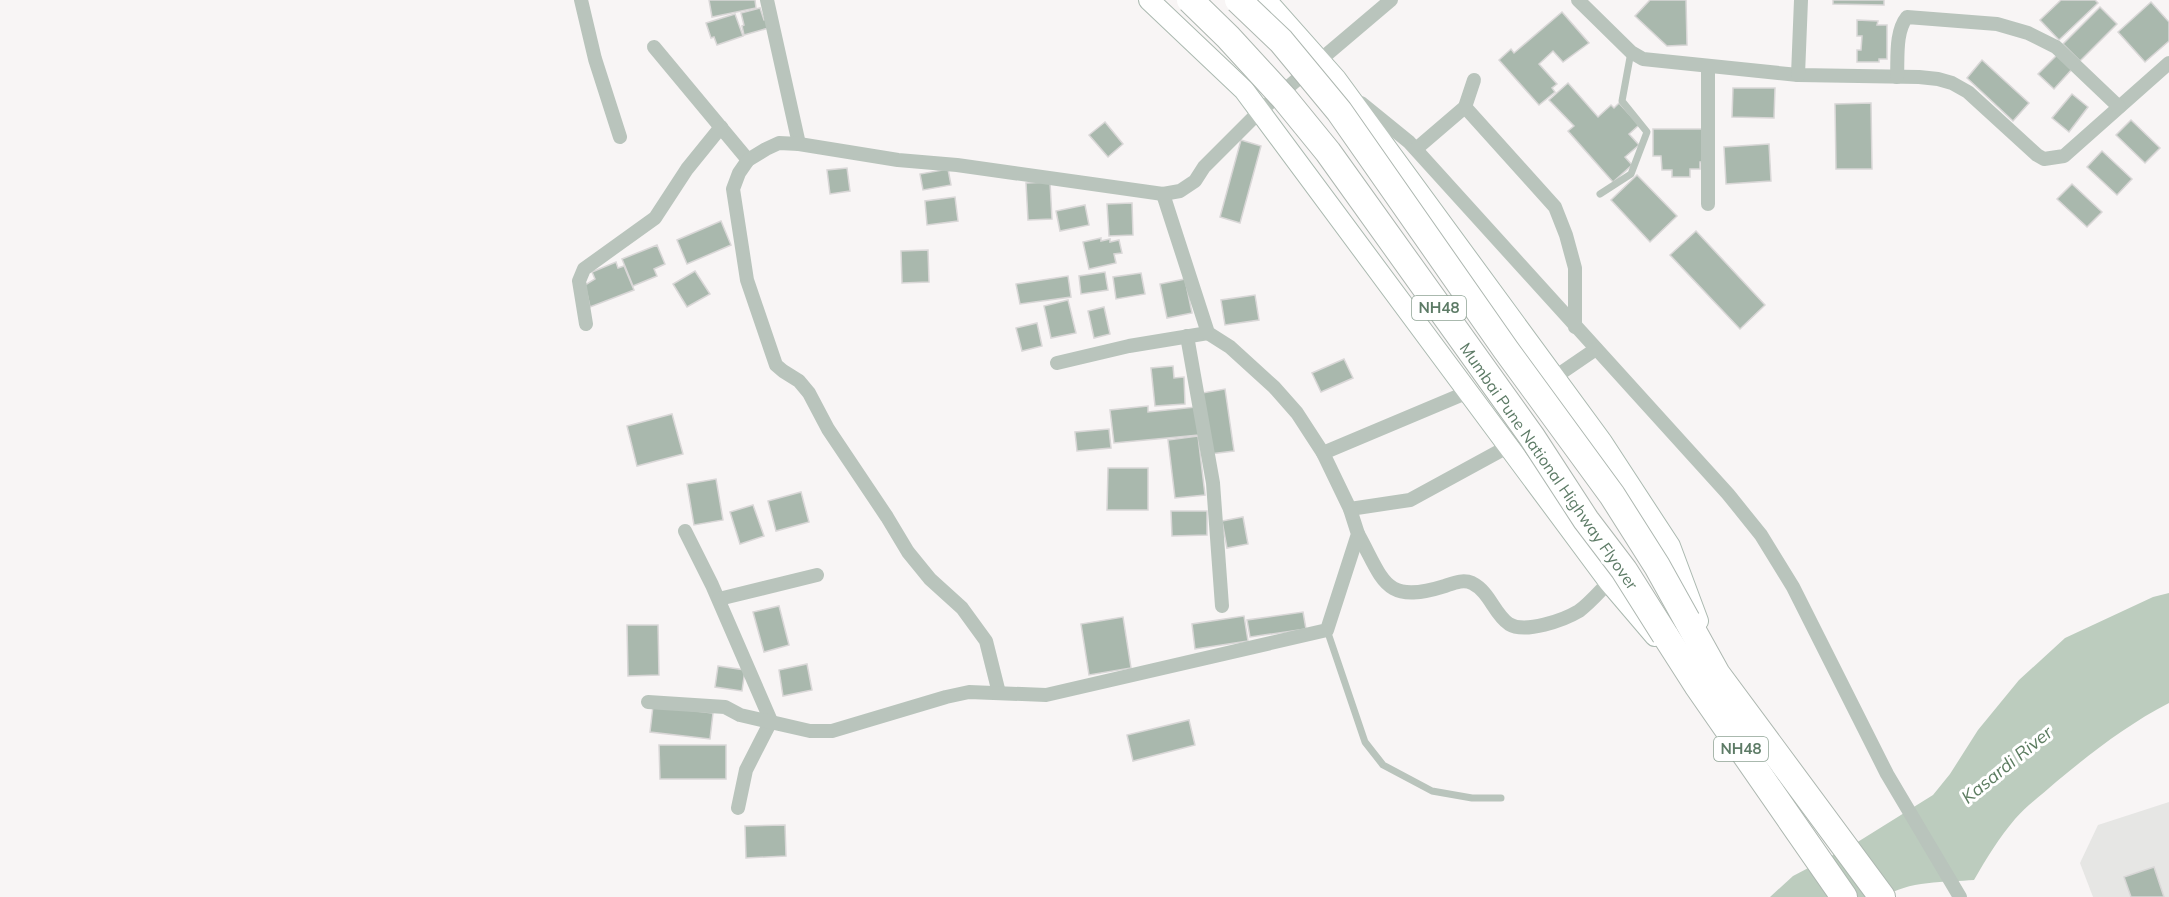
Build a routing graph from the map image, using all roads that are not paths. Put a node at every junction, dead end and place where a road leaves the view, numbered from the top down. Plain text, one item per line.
1 (581, 0) edge
2 (767, 0) edge
3 (1149, 0) edge
4 (1190, 0) edge
5 (1238, 0) edge
6 (1266, 0) edge
7 (1391, 0) edge
8 (1578, 0) edge
9 (1801, 0) edge
10 (654, 46) dead end
11 (1631, 52) junction
12 (1321, 61) junction
13 (2169, 63) edge
14 (1708, 66) junction
15 (1798, 75) junction
16 (1897, 77) junction
17 (1474, 80) dead end
18 (1344, 90) junction
19 (1465, 107) junction
20 (2119, 108) junction
21 (1260, 111) junction
22 (721, 127) junction
23 (621, 137) dead end
24 (799, 144) junction
25 (1416, 150) junction
26 (748, 160) junction
27 (1163, 194) junction
28 (1599, 194) dead end
29 (1708, 204) dead end
30 (586, 324) dead end
31 (1575, 327) junction
32 (1208, 333) junction
33 (1187, 336) junction
34 (1596, 349) junction
35 (1057, 363) dead end
36 (1554, 377) junction
37 (1468, 392) junction
38 (1509, 446) junction
39 (1323, 453) junction
40 (1350, 509) junction
41 (685, 531) dead end
42 (1358, 534) junction
43 (817, 575) dead end
44 (1609, 582) junction
45 (719, 599) junction
46 (1222, 606) dead end
47 (1327, 630) junction
48 (1707, 680) junction
49 (999, 693) junction
50 (648, 702) dead end
51 (771, 721) junction
52 (1501, 798) dead end
53 (738, 808) dead end
54 (1844, 897) edge
55 (1882, 897) edge
56 (1960, 897) edge

1 - 23 street
2 - 24 street
3 - 21 main road
4 - 48 highway, Mumbai Pune National Highway Flyover / NH48, bridge
5 - 48 highway, Mumbai Pune National Highway Flyover / NH48, bridge
6 - 12 main road
7 - 12 street
8 - 11 street
9 - 15 street
10 - 22 street
11 - 14 street
11 - 28 lane
12 - 18 main road
12 - 21 street
13 - 20 street
14 - 15 street
14 - 29 street
15 - 16 street
16 - 20 street
16 - 20 street
17 - 19 street
18 - 25 street
18 - 36 main road
19 - 25 street
19 - 31 street
21 - 27 street
21 - 37 main road
22 - 26 street
22 - 30 street
24 - 26 street
24 - 27 street
25 - 31 street
26 - 49 street
27 - 32 street
31 - 34 street
32 - 33 street
32 - 39 street
33 - 35 street
33 - 46 street
34 - 36 street
34 - 56 street
36 - 48 main road
37 - 38 main road
37 - 39 street
38 - 40 street
38 - 44 main road
39 - 40 street
40 - 42 street
41 - 45 street
42 - 44 street
42 - 47 street
43 - 45 street
44 - 48 main road
45 - 51 street
47 - 49 street
47 - 52 lane
48 - 54 highway, NH48
48 - 55 highway, NH48
49 - 51 street
50 - 51 street
51 - 53 street

